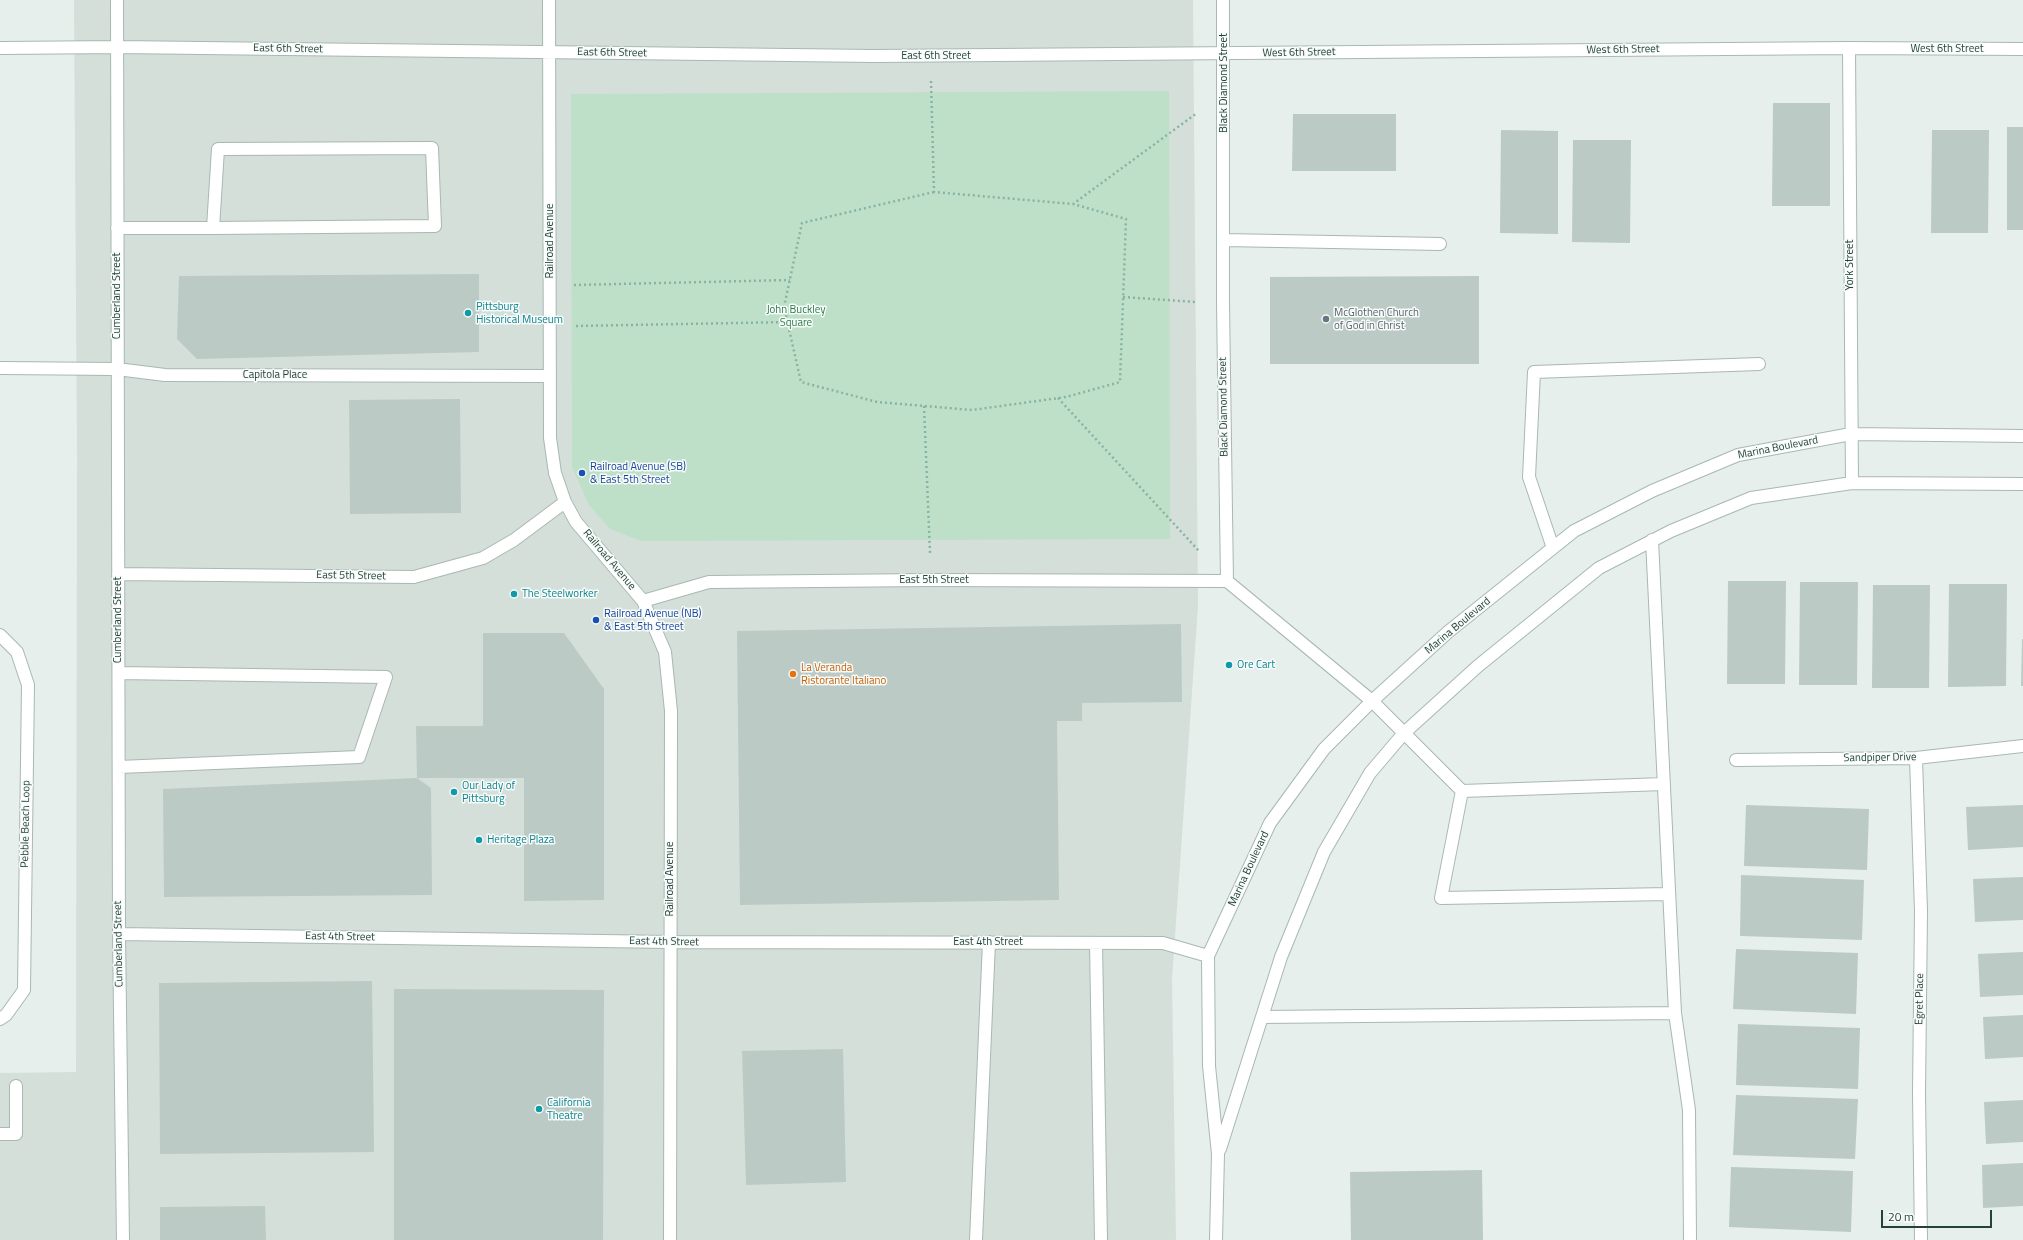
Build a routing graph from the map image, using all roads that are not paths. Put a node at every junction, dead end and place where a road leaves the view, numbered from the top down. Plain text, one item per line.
1 (117, 0) edge
2 (549, 0) edge
3 (1223, 0) edge
4 (118, 47) junction
5 (0, 48) edge
6 (1849, 48) junction
7 (2023, 49) edge
8 (549, 53) junction
9 (1224, 54) junction
10 (116, 228) junction
11 (213, 228) junction
12 (1224, 240) junction
13 (1440, 244) dead end
14 (1759, 364) dead end
15 (0, 368) edge
16 (117, 369) junction
17 (550, 376) junction
18 (1851, 434) junction
19 (2023, 436) edge
20 (1852, 483) junction
21 (2023, 484) edge
22 (565, 502) junction
23 (1652, 540) junction
24 (1553, 548) junction
25 (118, 574) junction
26 (1227, 581) junction
27 (643, 601) junction
28 (0, 635) edge
29 (118, 673) junction
30 (1372, 701) junction
31 (1404, 733) junction
32 (2023, 746) edge
33 (1916, 758) junction
34 (1736, 760) dead end
35 (119, 767) junction
36 (1664, 784) junction
37 (1462, 790) junction
38 (1669, 894) junction
39 (119, 934) junction
40 (670, 942) junction
41 (989, 942) junction
42 (1096, 943) junction
43 (1208, 956) junction
44 (1675, 1013) junction
45 (3, 1017) edge
46 (1262, 1017) junction
47 (16, 1086) dead end
48 (0, 1134) edge
49 (1218, 1154) junction
50 (123, 1240) edge
51 (670, 1240) edge
52 (976, 1240) edge
53 (1101, 1240) edge
54 (1216, 1240) edge
55 (1690, 1240) edge
56 (1921, 1240) edge

1 - 4 street, Cumberland Street
2 - 8 street, Railroad Avenue
3 - 9 street, Black Diamond Street
4 - 5 street, East 6th Street
4 - 8 street, East 6th Street
4 - 10 street, Cumberland Street
6 - 7 street, West 6th Street
6 - 9 street, West 6th Street
6 - 18 street, York Street
8 - 9 street, East 6th Street
8 - 17 street, Railroad Avenue
9 - 12 street, Black Diamond Street
10 - 11 street
10 - 16 street, Cumberland Street
11 - 11 street
12 - 13 street
12 - 26 street, Black Diamond Street
14 - 24 street
15 - 16 street, Capitola Place
16 - 17 street, Capitola Place
16 - 25 street, Cumberland Street
17 - 22 street, Railroad Avenue
18 - 19 street, Marina Boulevard
18 - 20 street, York Street
18 - 24 street, Marina Boulevard
20 - 21 street, Marina Boulevard
20 - 23 street, Marina Boulevard
22 - 25 street, East 5th Street
22 - 27 street, Railroad Avenue
23 - 31 street, Marina Boulevard
23 - 36 street
24 - 30 street, Marina Boulevard
25 - 29 street, Cumberland Street
26 - 27 street, East 5th Street
26 - 30 street
27 - 40 street, Railroad Avenue
28 - 45 street, Pebble Beach Loop
29 - 35 street, Cumberland Street
29 - 35 street
30 - 31 street
30 - 43 street, Marina Boulevard
31 - 37 street
31 - 46 street, Marina Boulevard
32 - 33 street, Sandpiper Drive
33 - 34 street, Sandpiper Drive
33 - 56 street, Egret Place
35 - 39 street, Cumberland Street
36 - 37 street
36 - 38 street
37 - 38 street
38 - 44 street
39 - 40 street, East 4th Street
39 - 50 street, Cumberland Street
40 - 41 street, East 4th Street
40 - 51 street, Railroad Avenue
41 - 42 street, East 4th Street
41 - 52 street
42 - 43 street, East 4th Street
42 - 53 street
43 - 49 street, Marina Boulevard
44 - 46 street
44 - 55 street
46 - 49 street, Marina Boulevard
47 - 48 street
49 - 54 street, Marina Boulevard

